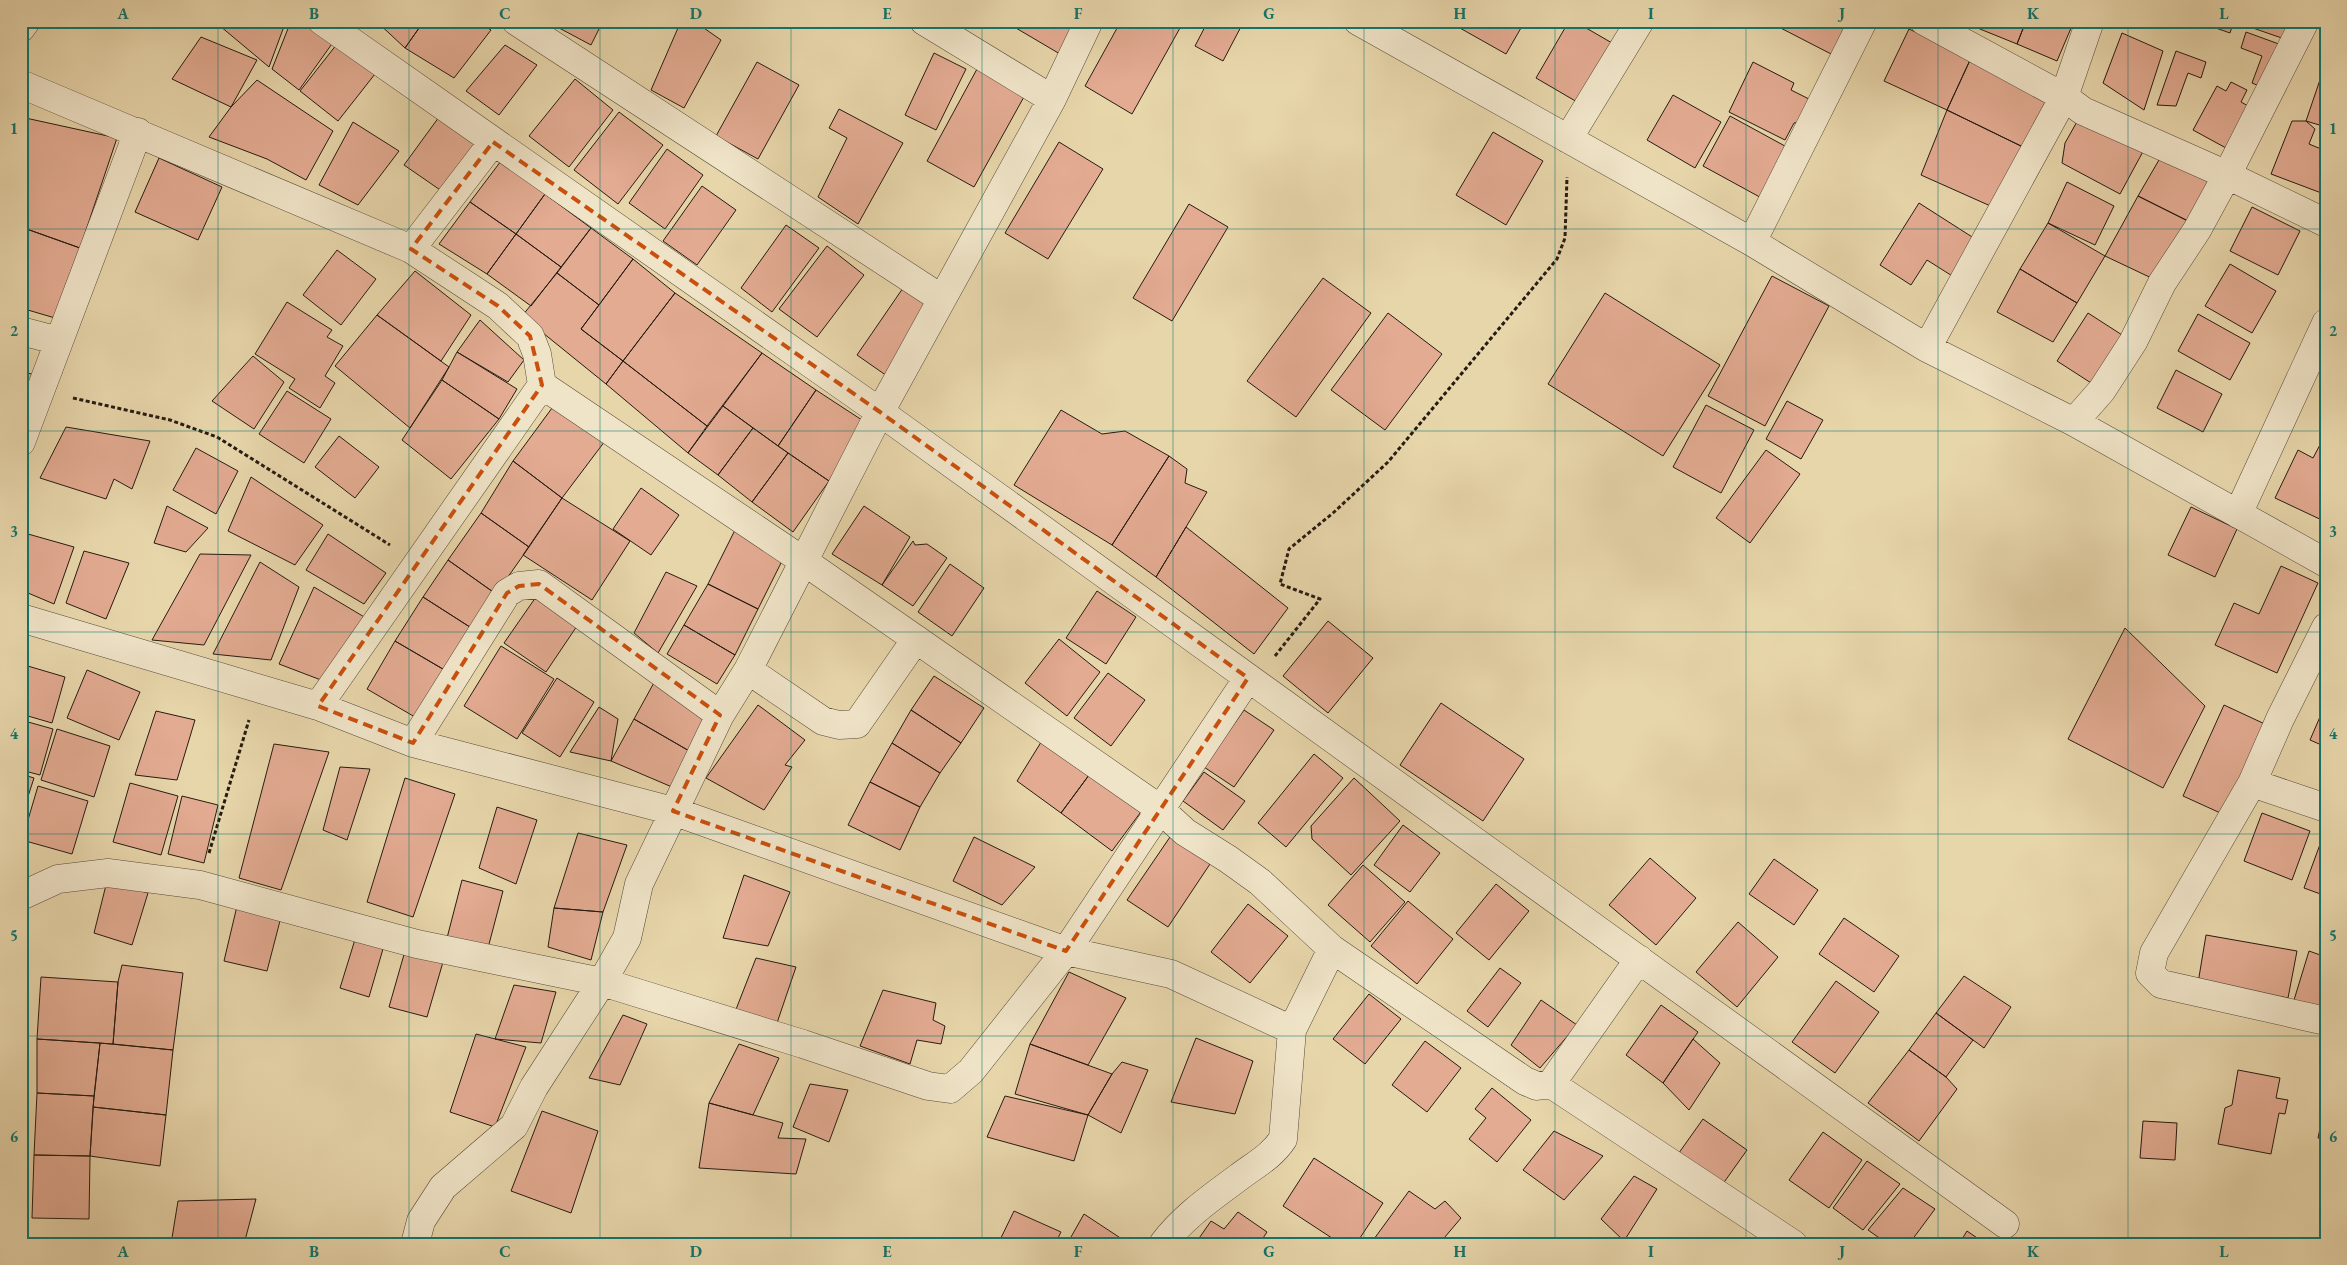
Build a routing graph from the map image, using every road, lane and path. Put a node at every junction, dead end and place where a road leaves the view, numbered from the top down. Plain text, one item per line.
1 (26, 21) edge
2 (322, 21) edge
3 (516, 21) edge
4 (924, 21) edge
5 (1089, 21) edge
6 (1358, 21) edge
7 (1640, 21) edge
8 (1863, 21) edge
9 (1924, 21) edge
10 (2090, 21) edge
11 (2305, 21) edge
12 (21, 28) edge
13 (1395, 30) edge
14 (21, 84) edge
15 (2064, 97) junction
16 (1052, 99) junction
17 (138, 132) junction
18 (1568, 139) junction
19 (493, 142) junction
20 (2227, 175) junction
21 (2326, 223) edge
22 (1752, 242) junction
23 (411, 249) junction
24 (942, 299) junction
25 (2326, 323) edge
26 (21, 331) edge
27 (59, 341) junction
28 (1927, 348) junction
29 (542, 385) junction
30 (40, 391) junction
31 (880, 412) junction
32 (2074, 422) junction
33 (21, 442) edge
34 (2238, 514) junction
35 (418, 562) junction
36 (805, 562) junction
37 (2326, 563) edge
38 (21, 618) edge
39 (2326, 627) edge
40 (916, 639) junction
41 (748, 670) junction
42 (1248, 678) junction
43 (258, 689) junction
44 (318, 706) junction
45 (720, 714) junction
46 (413, 743) junction
47 (2252, 783) junction
48 (1160, 808) junction
49 (2326, 808) edge
50 (672, 810) junction
51 (200, 885) junction
52 (21, 896) edge
53 (1332, 949) junction
54 (1066, 951) junction
55 (1639, 959) junction
56 (602, 982) junction
57 (2326, 1021) edge
58 (1292, 1030) junction
59 (1551, 1084) junction
60 (2005, 1224) dead end
61 (414, 1244) edge
62 (1163, 1244) edge
63 (1793, 1244) edge

1 - 12 street
2 - 19 street
3 - 24 street
4 - 16 street
5 - 16 street
6 - 13 street
7 - 18 street
8 - 22 street
9 - 15 street
10 - 15 street
11 - 20 street
13 - 18 street
14 - 17 street
15 - 20 street
15 - 28 street
16 - 24 street
17 - 23 street
17 - 27 street
18 - 22 street
18 - 42 path
19 - 23 street
19 - 31 street
20 - 21 street
20 - 32 street
22 - 28 street
23 - 29 street
24 - 31 street
25 - 34 street
26 - 27 street
27 - 30 street
28 - 32 street
29 - 35 street
29 - 36 street
30 - 33 street
30 - 35 path
31 - 36 street
31 - 42 street
32 - 34 street
34 - 37 street
35 - 44 street
36 - 40 street
36 - 41 street
38 - 43 street
39 - 47 street
40 - 41 street
40 - 48 street
41 - 45 street
42 - 48 street
42 - 55 street
43 - 44 street
43 - 51 path
44 - 46 street
45 - 46 street
45 - 50 street
46 - 50 street
47 - 49 street
47 - 57 street
48 - 53 street
48 - 54 street
50 - 54 street
50 - 56 street
51 - 52 street
51 - 56 street
53 - 58 street
53 - 59 street
54 - 56 street
54 - 58 street
55 - 59 street
55 - 60 street
56 - 61 street
58 - 62 street
59 - 63 street

